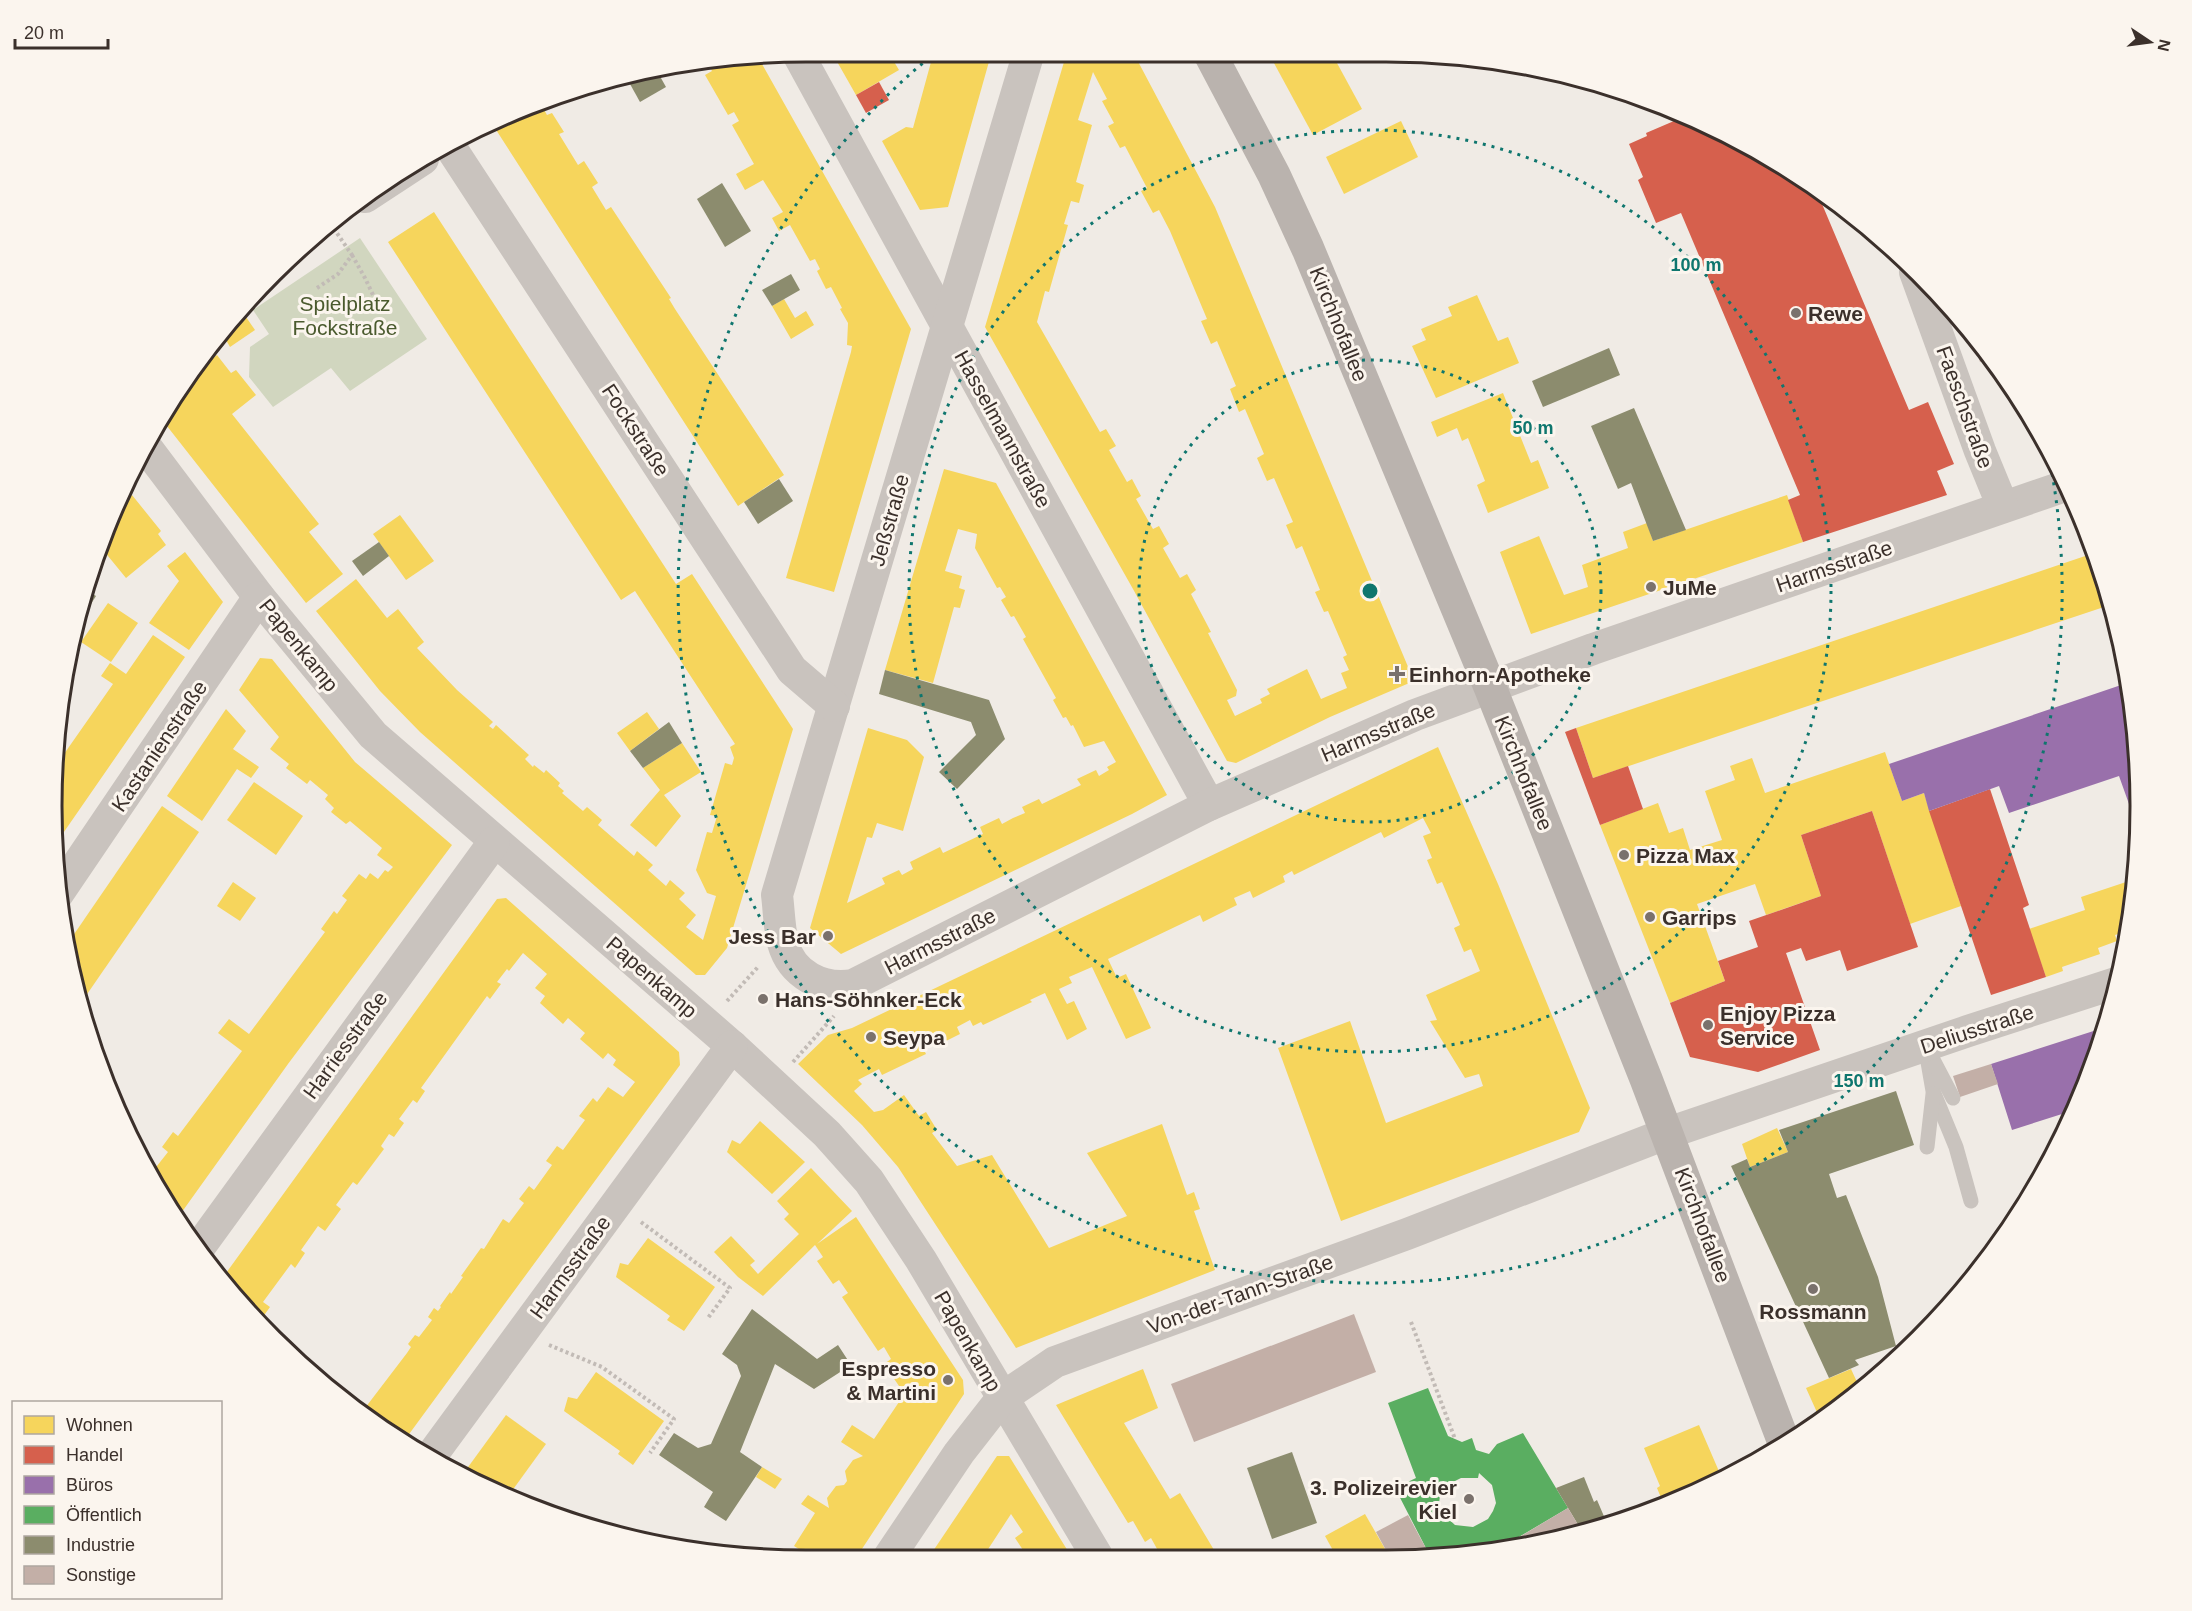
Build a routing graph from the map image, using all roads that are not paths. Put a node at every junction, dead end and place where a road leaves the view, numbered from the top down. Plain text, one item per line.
1 (802, 62) edge
2 (1026, 62) edge
3 (1214, 62) edge
4 (453, 151) edge
5 (1921, 287) edge
6 (946, 326) junction
7 (150, 453) edge
8 (2059, 488) edge
9 (2003, 507) junction
10 (259, 597) junction
11 (1490, 687) junction
12 (834, 706) junction
13 (1209, 806) junction
14 (494, 842) junction
15 (66, 882) edge
16 (812, 980) joint
17 (2108, 986) edge
18 (1925, 1046) junction
19 (732, 1047) junction
20 (1933, 1091) junction
21 (1953, 1098) dead end
22 (1668, 1133) junction
23 (1927, 1147) dead end
24 (1971, 1201) dead end
25 (203, 1242) edge
26 (1002, 1398) junction
27 (1782, 1435) edge
28 (435, 1451) edge
29 (894, 1550) edge
30 (1093, 1550) edge

1 - 6 street, Hasselmannstraße
2 - 6 street, Jeßstraße
3 - 11 street, Kirchhofallee
4 - 12 street, Fockstraße
5 - 9 street, Faeschstraße
6 - 12 street, Jeßstraße
6 - 13 street, Hasselmannstraße
7 - 10 street, Papenkamp
8 - 9 street, Harmsstraße
9 - 11 street, Harmsstraße
10 - 14 street, Papenkamp
10 - 15 street, Kastanienstraße
11 - 13 street, Harmsstraße
11 - 22 street, Kirchhofallee
12 - 16 street, Jeßstraße
13 - 16 street, Harmsstraße
14 - 19 street, Papenkamp
14 - 25 street, Harriesstraße
17 - 18 street, Deliusstraße
18 - 20 lane
18 - 21 lane
18 - 22 street, Deliusstraße
19 - 26 street, Papenkamp
19 - 28 street, Harmsstraße
20 - 23 lane
20 - 24 lane
22 - 26 street, Von-der-Tann-Straße
22 - 27 street, Kirchhofallee
26 - 29 street, Von-der-Tann-Straße
26 - 30 street, Papenkamp

